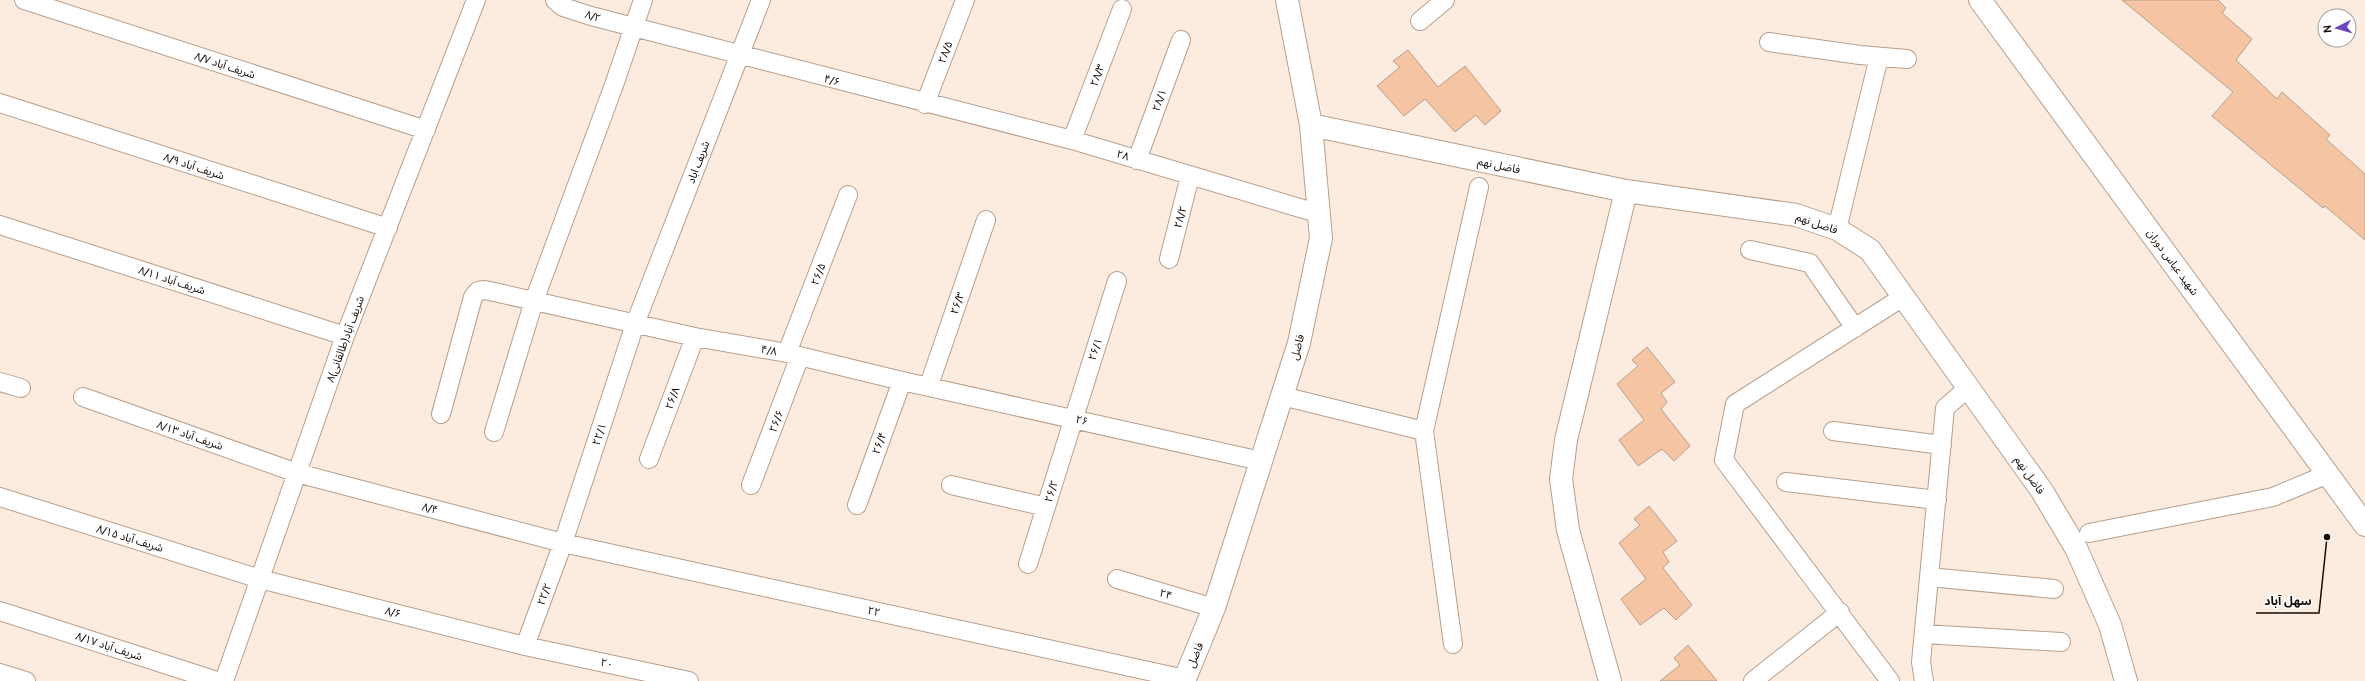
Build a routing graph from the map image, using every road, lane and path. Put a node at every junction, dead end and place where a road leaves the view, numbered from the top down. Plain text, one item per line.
1 (24, 0) edge
2 (476, 0) edge
3 (555, 0) edge
4 (643, 0) edge
5 (761, 0) edge
6 (965, 0) edge
7 (1286, 0) edge
8 (1445, 0) edge
9 (1980, 0) edge
10 (1122, 9) dead end
11 (1420, 21) dead end
12 (634, 28) junction
13 (1181, 40) dead end
14 (1769, 42) dead end
15 (740, 56) junction
16 (1879, 57) junction
17 (1907, 59) dead end
18 (0, 103) edge
19 (925, 104) junction
20 (1311, 125) junction
21 (426, 130) junction
22 (1072, 140) junction
23 (1137, 160) junction
24 (1190, 176) junction
25 (1479, 186) dead end
26 (1626, 192) junction
27 (848, 195) dead end
28 (1320, 214) junction
29 (986, 220) dead end
30 (0, 225) edge
31 (388, 228) junction
32 (1837, 229) junction
33 (1750, 250) dead end
34 (1169, 259) dead end
35 (1117, 281) dead end
36 (1904, 298) junction
37 (534, 301) junction
38 (635, 324) junction
39 (1855, 328) junction
40 (345, 336) junction
41 (695, 337) junction
42 (794, 354) junction
43 (902, 381) junction
44 (0, 382) edge
45 (929, 385) junction
46 (21, 388) dead end
47 (1968, 388) junction
48 (1282, 396) junction
49 (83, 397) dead end
50 (441, 414) dead end
51 (1073, 418) junction
52 (1424, 431) junction
53 (1833, 431) dead end
54 (494, 432) dead end
55 (1942, 445) junction
56 (649, 460) dead end
57 (1261, 461) junction
58 (298, 473) junction
59 (2328, 474) junction
60 (1786, 482) dead end
61 (951, 485) dead end
62 (751, 486) dead end
63 (0, 497) edge
64 (1937, 500) junction
65 (857, 505) dead end
66 (1046, 507) junction
67 (2365, 524) edge
68 (2090, 533) dead end
69 (563, 543) junction
70 (1028, 564) dead end
71 (1929, 577) junction
72 (260, 579) junction
73 (1117, 579) dead end
74 (2054, 589) dead end
75 (1214, 608) junction
76 (0, 611) edge
77 (1840, 612) junction
78 (1924, 634) junction
79 (2061, 642) dead end
80 (1453, 644) dead end
81 (525, 646) junction
82 (0, 673) edge
83 (1185, 680) edge
84 (26, 681) edge
85 (218, 681) edge
86 (224, 681) edge
87 (689, 681) edge
88 (1610, 681) edge
89 (1753, 681) edge
90 (1890, 681) edge
91 (1924, 681) edge
92 (2126, 681) edge

1 - 21 street, شریف آباد ۸/۷
2 - 21 street, ۸شریف آباد(طالقانی)
3 - 12 street, ۸/۲
4 - 12 street
5 - 15 street, شریف اباد
6 - 19 street, ۲۸/۵
7 - 20 street, فاضل
8 - 11 street
9 - 59 street, شهید عباس دوران
10 - 22 street, ۲۸/۳
12 - 15 street, ۸/۲
12 - 37 street
13 - 23 street, ۲۸/۱
14 - 16 street
15 - 19 street, ۴/۶
15 - 38 street, شریف اباد
16 - 17 street
16 - 32 street
18 - 31 street, شریف آباد ۸/۹
19 - 22 street, ۲۸
20 - 26 street, فاضل نهم
20 - 28 street, فاضل
21 - 31 street, ۸شریف آباد(طالقانی)
22 - 23 street, ۲۸
23 - 24 street, ۲۸
24 - 28 street, ۲۸
24 - 34 street, ۲۸/۲
25 - 52 street
26 - 32 street, فاضل نهم
26 - 88 street
27 - 42 street, ۲۶/۵
28 - 48 street, فاضل
29 - 45 street, ۲۶/۳
30 - 40 street, شریف آباد ۸/۱۱
31 - 40 street, ۸شریف آباد(طالقانی)
32 - 36 street, فاضل نهم
33 - 39 street
35 - 51 street, ۲۶/۱
36 - 39 street
36 - 47 street, فاضل نهم
37 - 38 street, ۴/۸
37 - 50 street, ۴/۸
37 - 54 street
38 - 41 street, ۴/۸
38 - 69 street, ۲۲/۱
39 - 77 street
40 - 58 street, ۸شریف آباد(طالقانی)
41 - 42 street, ۴/۸
41 - 56 street, ۲۶/۸
42 - 43 street, ۴/۸
42 - 62 street, ۲۶/۶
43 - 45 street, ۲۶
43 - 65 street, ۲۶/۴
44 - 46 street
45 - 51 street, ۲۶
47 - 55 street
47 - 92 street, فاضل نهم
48 - 52 street
48 - 57 street, فاضل
49 - 58 street, شریف آباد ۸/۱۳
51 - 57 street, ۲۶
51 - 66 street, ۲۶/۲
52 - 80 street
53 - 55 street
55 - 64 street
57 - 75 street, فاضل
58 - 69 street, ۸/۴
58 - 72 street, ۸شریف آباد(طالقانی)
59 - 67 street, شهید عباس دوران
59 - 68 street
60 - 64 street
61 - 66 street
63 - 72 street, شریف آباد ۸/۱۵
64 - 71 street
66 - 70 street, ۲۶/۲
69 - 81 street, ۲۲/۲
69 - 83 street, ۲۲
71 - 74 street
71 - 78 street
72 - 81 street, ۸/۶
72 - 86 street, ۸شریف آباد(طالقانی)
73 - 75 street, ۲۴
75 - 83 street, فاضل
76 - 85 street, شریف آباد ۸/۱۷
77 - 89 street
77 - 90 street
78 - 79 street
78 - 91 street
81 - 87 street, ۲۰
82 - 84 street

